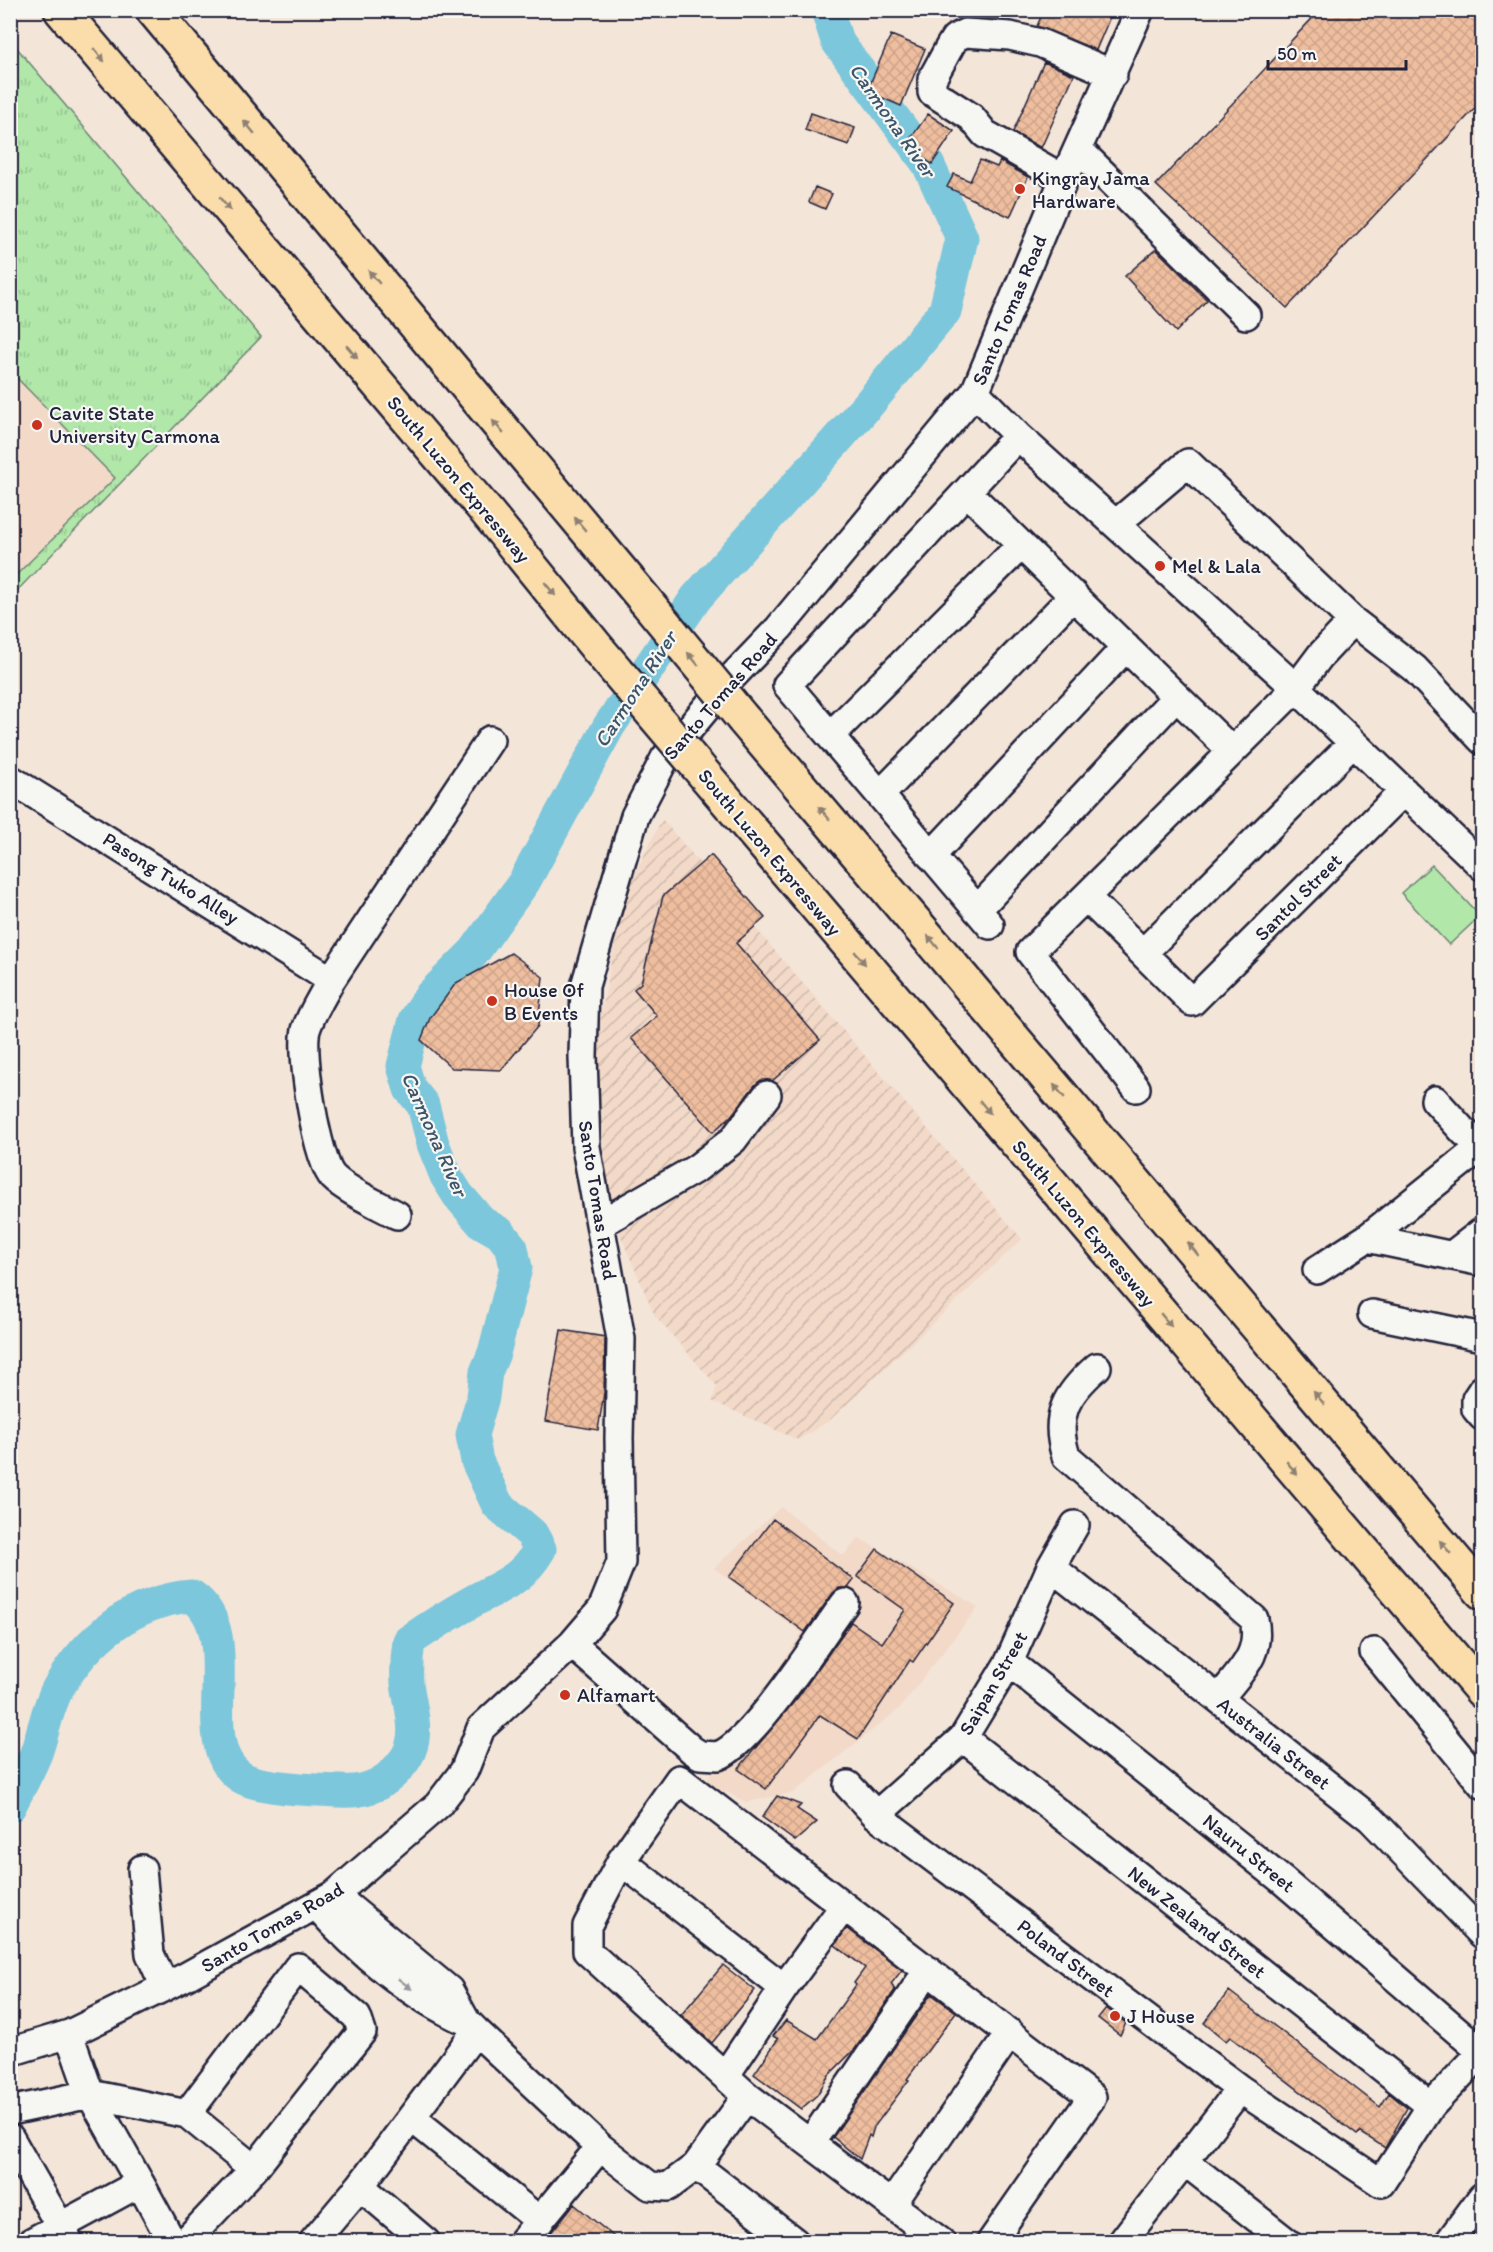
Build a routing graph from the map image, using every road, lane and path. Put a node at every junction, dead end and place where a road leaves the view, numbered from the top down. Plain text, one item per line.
1 (61, 10) edge
2 (153, 10) edge
3 (1140, 10) edge
4 (1113, 74) junction
5 (1078, 150) junction
6 (1064, 178) junction
7 (1246, 315) dead end
8 (975, 392) junction
9 (1018, 436) junction
10 (967, 492) junction
11 (1117, 523) junction
12 (1020, 546) junction
13 (1074, 596) junction
14 (1353, 621) junction
15 (1126, 647) junction
16 (1296, 688) junction
17 (1176, 697) junction
18 (830, 736) junction
19 (490, 740) dead end
20 (1482, 740) edge
21 (1353, 743) junction
22 (1232, 751) junction
23 (10, 779) edge
24 (1404, 791) junction
25 (880, 795) junction
26 (931, 856) junction
27 (1482, 866) edge
28 (1086, 897) junction
29 (1143, 953) junction
30 (331, 980) junction
31 (1136, 1088) dead end
32 (767, 1095) dead end
33 (1435, 1100) dead end
34 (397, 1215) dead end
35 (600, 1224) junction
36 (1482, 1232) edge
37 (1367, 1238) junction
38 (1451, 1256) junction
39 (1482, 1263) edge
40 (1317, 1270) dead end
41 (1372, 1314) dead end
42 (1482, 1337) edge
43 (1097, 1367) dead end
44 (1482, 1390) edge
45 (1482, 1416) edge
46 (1075, 1525) dead end
47 (1051, 1567) junction
48 (1482, 1592) edge
49 (845, 1603) dead end
50 (572, 1644) junction
51 (1374, 1653) dead end
52 (1009, 1662) junction
53 (1482, 1691) edge
54 (1219, 1699) junction
55 (963, 1738) junction
56 (1482, 1784) edge
57 (848, 1785) dead end
58 (876, 1815) junction
59 (621, 1861) junction
60 (142, 1869) dead end
61 (325, 1900) junction
62 (844, 1906) junction
63 (1482, 1934) edge
64 (928, 1970) junction
65 (165, 1987) junction
66 (784, 1988) junction
67 (471, 2026) junction
68 (1010, 2033) junction
69 (69, 2034) junction
70 (10, 2052) edge
71 (1482, 2052) edge
72 (725, 2076) junction
73 (1240, 2089) junction
74 (90, 2094) junction
75 (747, 2096) junction
76 (139, 2104) junction
77 (1431, 2106) junction
78 (10, 2111) edge
79 (188, 2114) junction
80 (412, 2118) junction
81 (112, 2134) junction
82 (10, 2138) edge
83 (811, 2142) junction
84 (600, 2147) junction
85 (1184, 2161) junction
86 (696, 2166) junction
87 (254, 2169) junction
88 (140, 2183) junction
89 (360, 2186) junction
90 (1482, 2197) edge
91 (892, 2204) junction
92 (540, 2221) junction
93 (64, 2234) edge
94 (1130, 2239) edge
95 (31, 2241) edge
96 (172, 2241) edge
97 (185, 2241) edge
98 (313, 2241) edge
99 (426, 2241) edge
100 (522, 2241) edge
101 (795, 2241) edge
102 (941, 2241) edge
103 (991, 2241) edge
104 (1287, 2241) edge
105 (1449, 2241) edge

1 -> 53 highway, South Luzon Expressway, bridge
48 -> 2 highway, bridge
3 - 4 street, Santo Tomas Road
4 - 5 street, Santo Tomas Road
4 - 6 street
5 - 6 street, Santo Tomas Road
5 - 7 street
6 - 8 street, Santo Tomas Road
8 - 9 street
8 - 35 street, Santo Tomas Road
9 - 10 street
9 - 11 street
10 - 12 street
10 - 18 street
11 - 14 street
11 - 16 street
12 - 13 street
12 - 18 street
13 - 15 street
13 - 25 street
14 - 16 street
14 - 20 street
15 - 17 street
15 - 26 street
16 - 21 street
16 - 22 street
17 - 22 street
17 - 26 street
18 - 25 street
19 - 30 street
21 - 24 street
21 - 29 street
22 - 28 street
23 - 30 street, Pasong Tuko Alley
24 - 27 street
24 - 29 street, Santol Street
25 - 26 street
28 - 29 street
28 - 31 street
30 - 34 street
32 - 35 street
33 - 37 street
35 - 50 street, Santo Tomas Road
36 - 38 street
37 - 38 street
37 - 40 street
38 - 39 street
41 - 42 street
43 - 54 street
44 - 45 street
46 - 47 street, Saipan Street
47 - 52 street, Saipan Street
47 - 54 street, Australia Street
49 - 50 street
50 - 61 street, Santo Tomas Road
51 - 56 street
52 - 55 street, Saipan Street
52 - 71 street, Nauru Street
54 - 63 street, Australia Street
55 - 58 street, Saipan Street
55 - 77 street, New Zealand Street
57 - 58 street, Poland Street
58 - 73 street, Poland Street
59 - 62 street
59 - 66 street
59 - 72 street
60 - 65 street
61 - 65 street, Santo Tomas Road
61 - 67 street
62 - 64 street
62 - 66 street
64 - 68 street
64 - 83 street
65 - 69 street, Santo Tomas Road
66 - 72 street
67 - 80 street
67 - 84 street
68 - 91 street
68 - 103 street
69 - 70 street, Santo Tomas Road
69 - 74 street
71 - 77 street
72 - 75 street
73 - 77 street, Poland Street
73 - 85 street
74 - 76 street
74 - 78 street
74 - 81 street
75 - 83 street
75 - 86 street
76 - 79 street
76 - 81 street
79 - 87 street
79 - 87 street
80 - 89 street
80 - 92 street
81 - 88 street
82 - 93 street
83 - 91 street
84 - 86 street
84 - 92 street
85 - 94 street
85 - 104 street
86 - 101 street
87 - 97 street
88 - 93 street
88 - 96 street
89 - 98 street
89 - 99 street
90 - 105 street
91 - 102 street
92 - 100 street
93 - 95 street

